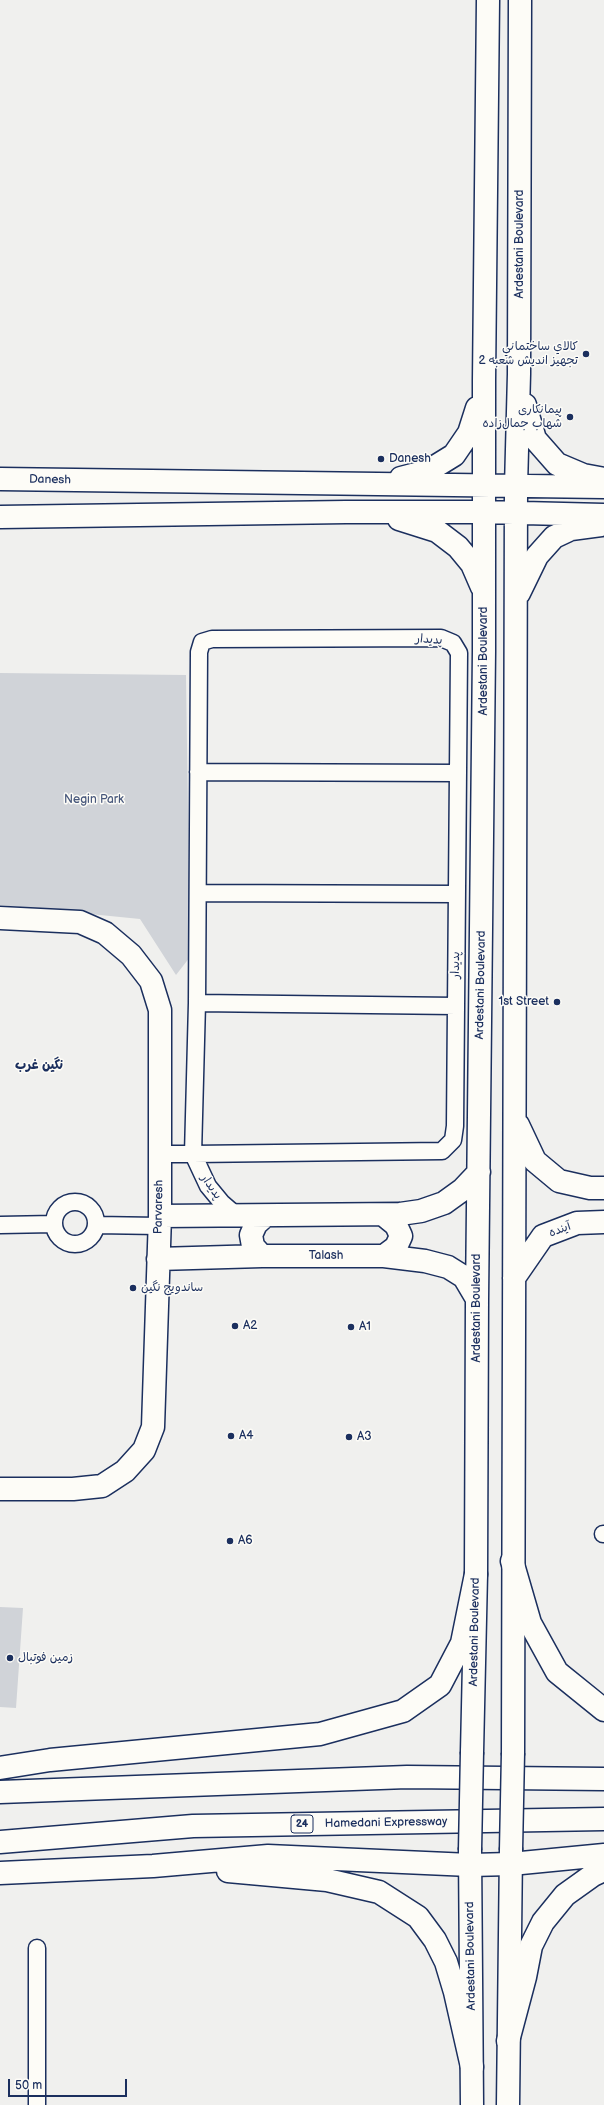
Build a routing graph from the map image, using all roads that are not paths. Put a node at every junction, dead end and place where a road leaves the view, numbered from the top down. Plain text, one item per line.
1 (488, 0) edge
2 (520, 0) edge
3 (519, 374) junction
4 (484, 380) junction
5 (0, 479) edge
6 (604, 479) edge
7 (371, 484) junction
8 (483, 487) junction
9 (516, 487) junction
10 (604, 487) edge
11 (346, 512) junction
12 (483, 512) junction
13 (516, 513) junction
14 (604, 515) edge
15 (0, 517) edge
16 (604, 524) edge
17 (484, 592) junction
18 (517, 600) junction
19 (516, 648) junction
20 (484, 651) junction
21 (198, 772) junction
22 (458, 773) junction
23 (198, 893) junction
24 (457, 894) junction
25 (0, 918) edge
26 (197, 1003) junction
27 (456, 1006) junction
28 (516, 1121) junction
29 (160, 1154) junction
30 (193, 1154) junction
31 (479, 1172) junction
32 (604, 1188) edge
33 (237, 1216) junction
34 (265, 1216) junction
35 (385, 1216) junction
36 (160, 1221) junction
37 (604, 1222) edge
38 (54, 1224) junction
39 (0, 1225) edge
40 (96, 1225) junction
41 (262, 1256) junction
42 (384, 1256) junction
43 (158, 1259) junction
44 (514, 1278) junction
45 (477, 1299) junction
46 (0, 1489) edge
47 (512, 1561) junction
48 (476, 1574) junction
49 (604, 1710) edge
50 (0, 1768) edge
51 (604, 1778) edge
52 (0, 1792) edge
53 (604, 1819) edge
54 (0, 1842) edge
55 (604, 1855) edge
56 (470, 1857) junction
57 (511, 1857) junction
58 (153, 1866) junction
59 (604, 1870) edge
60 (0, 1873) edge
61 (37, 1948) dead end
62 (508, 2041) junction
63 (472, 2067) junction
64 (37, 2105) edge
65 (472, 2105) edge
66 (508, 2105) edge

1 - 4 main road
2 - 3 main road, Ardestani Boulevard
3 - 6 main road
3 - 9 main road, Ardestani Boulevard
4 - 7 main road
4 - 8 main road
5 - 7 main road, Danesh
7 - 8 main road, Danesh
8 - 9 main road, Danesh
8 - 12 main road, Ardestani Boulevard
9 - 10 main road, Danesh
9 - 13 main road, Ardestani Boulevard
11 - 12 main road
11 - 15 main road
11 - 17 main road
12 - 13 main road
12 - 17 main road, Ardestani Boulevard
13 - 14 main road
13 - 18 main road
16 - 18 main road
17 - 20 main road, Ardestani Boulevard
18 - 19 main road
19 - 20 main road
19 - 28 main road
20 - 31 main road, Ardestani Boulevard
21 - 22 street
21 - 22 street, پدیدار
21 - 23 street, پدیدار
22 - 24 street, پدیدار
23 - 24 street
23 - 26 street, پدیدار
24 - 27 street, پدیدار
25 - 29 main road, Parvaresh
26 - 27 street
26 - 30 street, پدیدار
27 - 30 street, پدیدار
28 - 32 main road
28 - 44 main road
29 - 30 street
29 - 36 main road, Parvaresh
30 - 33 street, پدیدار
31 - 35 main road
31 - 45 main road, Ardestani Boulevard
33 - 34 main road
33 - 36 main road
34 - 35 main road
34 - 41 main road
35 - 42 main road
36 - 40 street
36 - 43 main road, Parvaresh
37 - 44 main road, آینده
38 - 39 street
38 - 40 street
38 - 40 street
41 - 42 main road, Talash
41 - 43 main road, Talash
42 - 45 main road, Talash
43 - 46 main road, Parvaresh
44 - 47 main road
45 - 48 main road, Ardestani Boulevard
47 - 49 main road
47 - 57 main road, bridge
48 - 50 main road
48 - 56 main road, Ardestani Boulevard, bridge
51 - 52 main road
53 - 54 main road, Hamedani Expressway / 24
55 - 57 main road
56 - 57 main road
56 - 58 main road
56 - 63 main road, Ardestani Boulevard
57 - 62 main road
58 - 60 main road
58 - 63 main road
59 - 62 main road
61 - 64 street
62 - 66 main road
63 - 65 main road, Ardestani Boulevard

